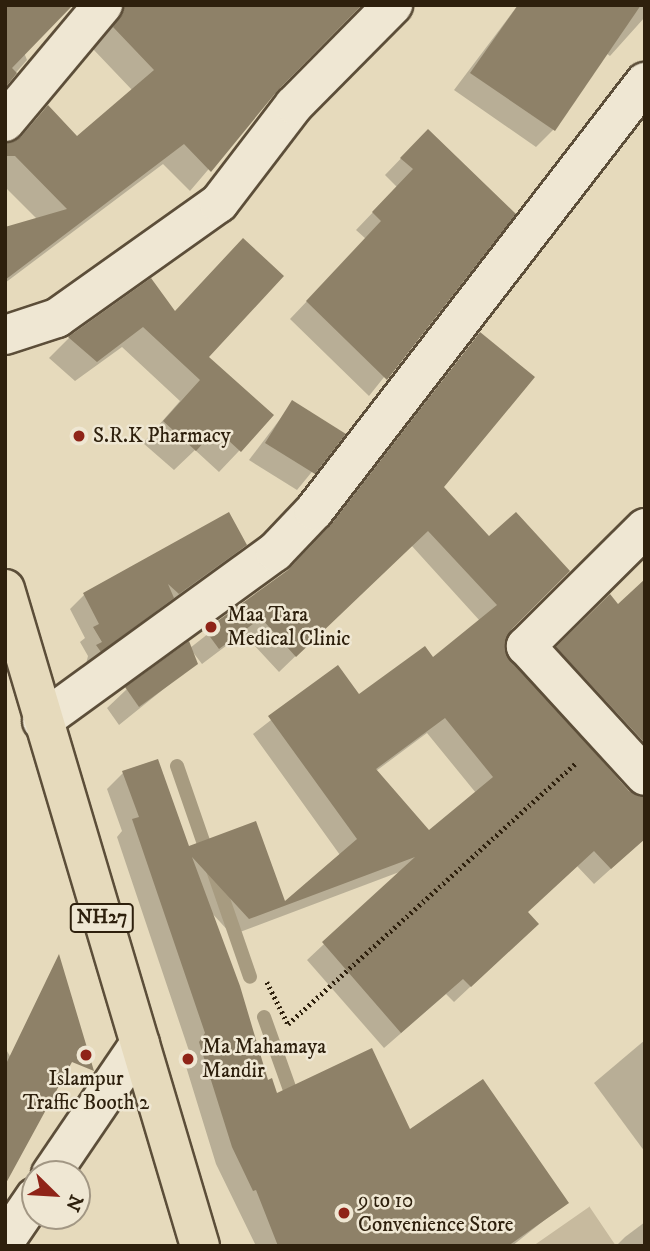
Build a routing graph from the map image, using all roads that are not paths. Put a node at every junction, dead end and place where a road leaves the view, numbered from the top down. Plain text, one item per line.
1 (103, 5) edge
2 (393, 5) edge
3 (645, 82) edge
4 (5, 122) edge
5 (5, 335) edge
6 (645, 528) edge
7 (7, 602) edge
8 (42, 721) junction
9 (645, 776) edge
10 (140, 1043) junction
11 (61, 1160) edge
12 (21, 1218) edge
13 (5, 1241) edge
14 (200, 1246) edge

1 - 4 street
2 - 5 street
3 - 8 street
6 - 9 street
7 - 8 main road, NH27
8 - 10 main road, NH27
10 - 11 street
10 - 14 main road, NH27
12 - 13 street

